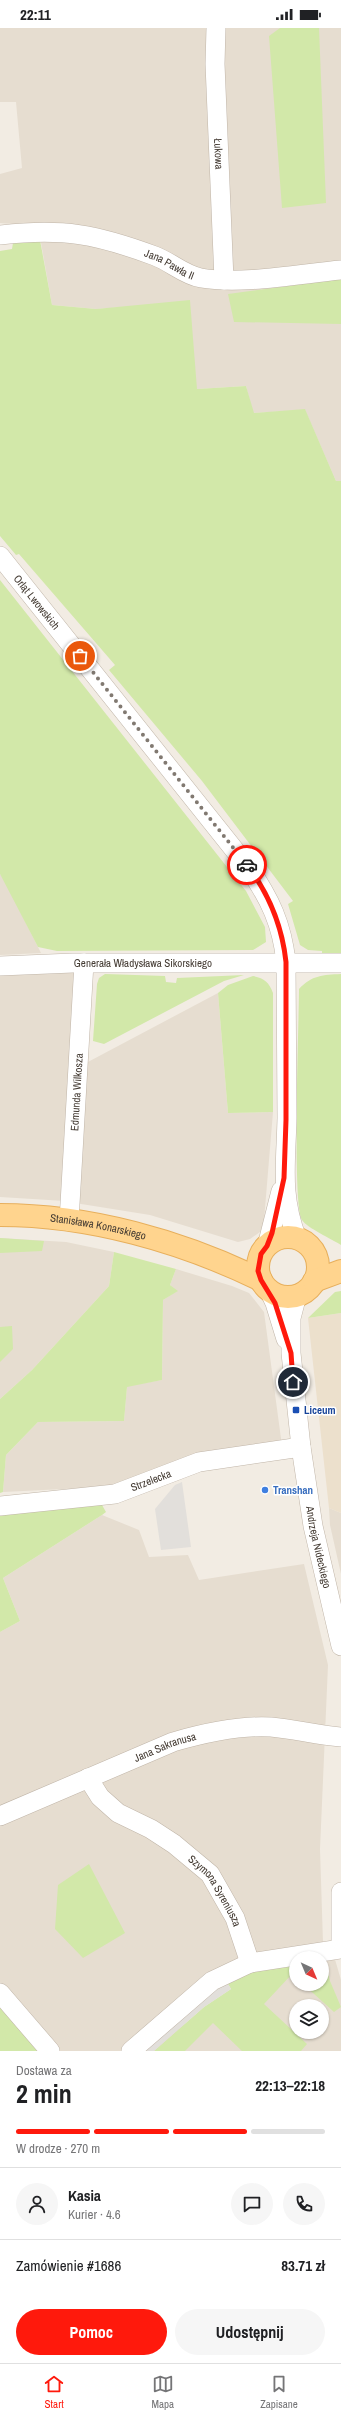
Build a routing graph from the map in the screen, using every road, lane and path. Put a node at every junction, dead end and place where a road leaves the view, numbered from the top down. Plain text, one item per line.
1 (216, 28) edge
2 (0, 235) edge
3 (341, 270) edge
4 (224, 280) junction
5 (0, 556) edge
6 (286, 962) junction
7 (84, 963) junction
8 (332, 963) edge
9 (0, 966) edge
10 (284, 1178) junction
11 (0, 1215) edge
12 (69, 1221) junction
13 (297, 1239) junction
14 (264, 1250) junction
15 (194, 1251) junction
16 (314, 1254) junction
17 (341, 1258) edge
18 (341, 1271) edge
19 (314, 1281) junction
20 (265, 1285) junction
21 (297, 1295) junction
22 (291, 1353) junction
23 (301, 1447) junction
24 (0, 1506) edge
25 (341, 1646) edge
26 (341, 1737) edge
27 (88, 1778) junction
28 (0, 1816) edge
29 (341, 1892) edge
30 (341, 1940) edge
31 (341, 1949) edge
32 (250, 1963) junction
33 (0, 1993) edge
34 (50, 2051) edge
35 (131, 2051) edge

1 - 4 street, Łukowa
2 - 4 street, Jana Pawła II
3 - 4 street, Jana Pawła II
5 - 6 street, Orląt Lwowskich
6 - 7 street, Generała Władysława Sikorskiego
6 - 8 street
6 - 10 street, Orląt Lwowskich
7 - 9 street, Generała Władysława Sikorskiego
7 - 12 street, Edmunda Wilkosza
10 - 13 street, Orląt Lwowskich
10 - 14 street, Orląt Lwowskich
11 - 12 main road, Stanisława Konarskiego
12 - 15 main road, Stanisława Konarskiego
13 - 14 main road, Stanisława Konarskiego
13 - 16 main road
14 - 15 main road, Stanisława Konarskiego
14 - 20 main road
15 - 20 main road, Stanisława Konarskiego
16 - 17 main road
16 - 19 main road
18 - 19 main road
19 - 21 main road
20 - 21 main road, Stanisława Konarskiego
20 - 22 street, Andrzeja Nideckiego
21 - 22 street, Andrzeja Nideckiego
22 - 23 street, Andrzeja Nideckiego
23 - 24 street, Strzelecka
23 - 25 street, Andrzeja Nideckiego
26 - 27 street, Jana Sakranusa
27 - 28 street, Jana Sakranusa
27 - 32 street, Szymona Syreniusza
29 - 30 street
31 - 32 street
32 - 35 street
33 - 34 street

